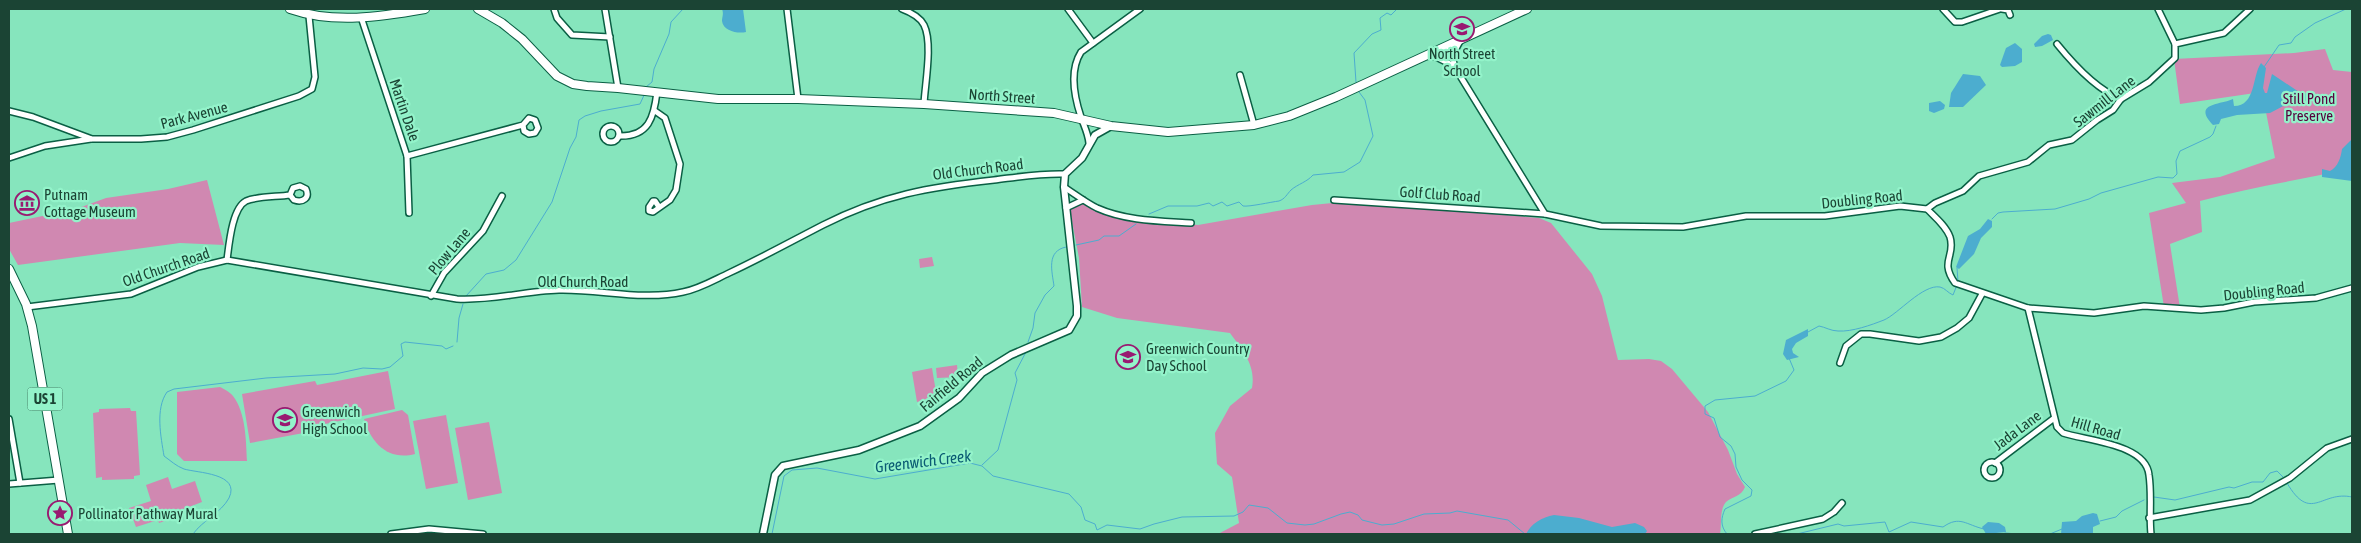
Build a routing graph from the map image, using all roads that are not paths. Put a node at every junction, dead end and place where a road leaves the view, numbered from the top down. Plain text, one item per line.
1 (290, 9) edge
2 (425, 9) edge
3 (478, 9) edge
4 (554, 9) edge
5 (605, 9) edge
6 (787, 9) edge
7 (902, 9) edge
8 (1068, 9) edge
9 (1140, 9) edge
10 (1527, 9) edge
11 (1943, 9) edge
12 (2001, 9) edge
13 (2158, 9) edge
14 (2250, 9) edge
15 (390, 12) edge
16 (2010, 15) dead end
17 (308, 16) junction
18 (362, 17) junction
19 (610, 37) junction
20 (1460, 40) junction
21 (1093, 43) junction
22 (2057, 44) dead end
23 (2175, 44) junction
24 (1427, 56) junction
25 (1454, 66) junction
26 (1240, 75) dead end
27 (618, 88) junction
28 (657, 92) junction
29 (798, 99) junction
30 (2121, 99) junction
31 (924, 104) junction
32 (9, 111) edge
33 (655, 111) junction
34 (1081, 118) junction
35 (523, 125) dead end
36 (1254, 125) junction
37 (1111, 126) junction
38 (61, 127) junction
39 (619, 136) dead end
40 (92, 139) junction
41 (62, 142) junction
42 (1089, 143) junction
43 (407, 156) junction
44 (9, 158) edge
45 (1066, 174) junction
46 (1064, 187) junction
47 (290, 195) dead end
48 (502, 196) dead end
49 (1083, 200) junction
50 (1334, 200) dead end
51 (659, 207) dead end
52 (1066, 208) junction
53 (1927, 209) junction
54 (409, 213) dead end
55 (1545, 214) junction
56 (1191, 223) dead end
57 (227, 260) junction
58 (9, 269) edge
59 (12, 282) edge
60 (2352, 288) edge
61 (1982, 294) junction
62 (431, 296) junction
63 (27, 307) junction
64 (2028, 308) junction
65 (1840, 363) dead end
66 (9, 419) edge
67 (2053, 419) junction
68 (2352, 439) edge
69 (11, 441) edge
70 (1995, 463) dead end
71 (59, 480) junction
72 (20, 483) junction
73 (9, 484) edge
74 (1842, 503) dead end
75 (2149, 518) junction
76 (68, 534) edge
77 (391, 534) edge
78 (483, 534) edge
79 (763, 534) edge
80 (1755, 534) edge
81 (2151, 534) edge

1 - 17 main road
2 - 15 main road
3 - 27 main road, North Street
4 - 19 street
5 - 19 street
6 - 29 street
7 - 31 street
8 - 21 street
9 - 21 street
10 - 20 main road, North Street
11 - 12 street
12 - 16 street
13 - 23 street
14 - 23 street
15 - 18 main road
17 - 18 main road
17 - 40 street, Park Avenue
18 - 43 street, Martin Dale
19 - 27 street
20 - 24 main road, North Street
20 - 25 street
21 - 34 street
22 - 30 street
23 - 30 street, Sawmill Lane
24 - 25 street
24 - 36 main road, North Street
25 - 55 street
26 - 36 street
27 - 28 main road, North Street
28 - 29 main road, North Street
28 - 33 street
29 - 31 main road, North Street
30 - 53 street, Sawmill Lane
31 - 34 main road, North Street
32 - 38 street, Park Avenue
33 - 39 street
33 - 51 street
34 - 37 main road, North Street
34 - 42 street
35 - 43 street
36 - 37 main road, North Street
37 - 42 street
38 - 40 street, Park Avenue
38 - 41 street
40 - 41 street
41 - 44 street
42 - 45 street
43 - 54 street, Martin Dale
45 - 46 street, Fairfield Road
45 - 62 street, Old Church Road
46 - 49 street
46 - 52 street, Fairfield Road
47 - 57 street
48 - 62 street, Plow Lane
49 - 52 street
49 - 56 street
50 - 55 street, Golf Club Road
52 - 79 street, Fairfield Road
53 - 55 street, Doubling Road
53 - 61 street, Doubling Road
57 - 62 street, Old Church Road
57 - 63 street, Old Church Road
58 - 59 main road, US 1
59 - 63 main road, US 1
60 - 64 street, Doubling Road
61 - 64 street, Doubling Road
61 - 65 street
63 - 71 main road, US 1
64 - 67 street, Hill Road
66 - 69 street
67 - 70 street, Jada Lane
67 - 75 street, Hill Road
68 - 75 street
69 - 72 street
71 - 72 street
71 - 76 main road, US 1
72 - 73 street
74 - 80 street
75 - 81 street, Hill Road
77 - 78 street

